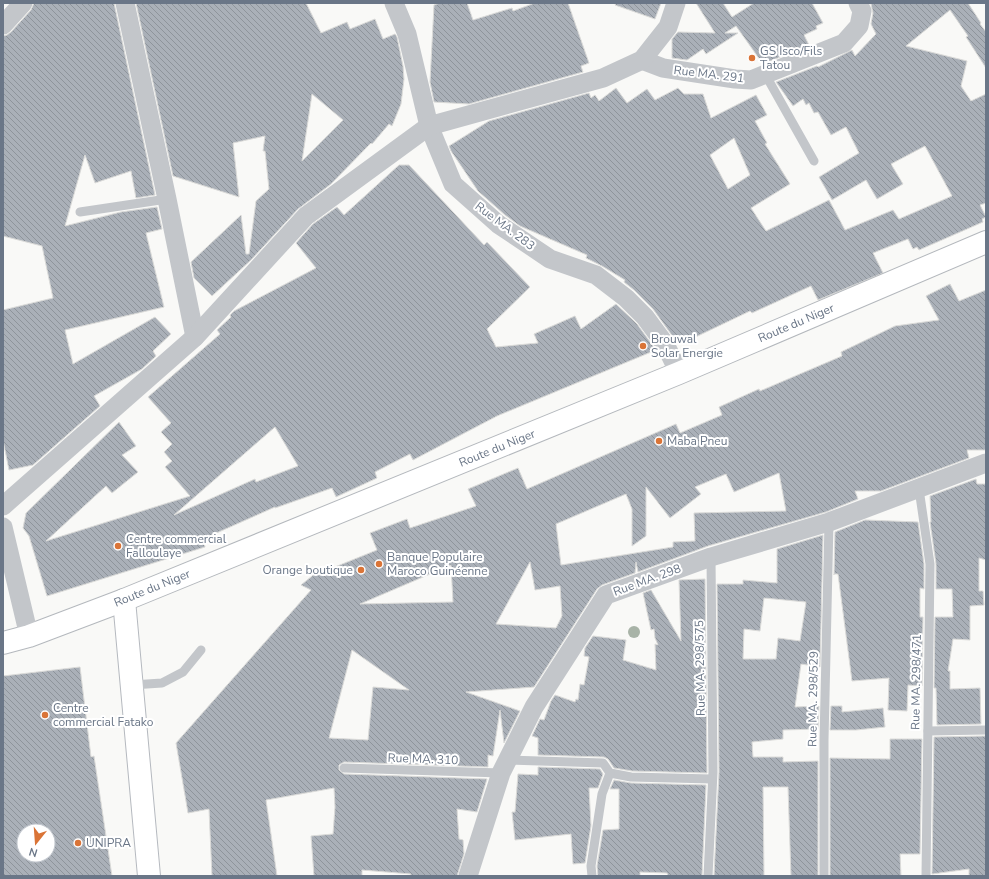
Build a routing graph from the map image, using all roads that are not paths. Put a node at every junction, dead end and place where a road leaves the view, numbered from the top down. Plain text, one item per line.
1 (23, 3) edge
2 (125, 3) edge
3 (394, 3) edge
4 (676, 3) edge
5 (858, 3) edge
6 (3, 25) edge
7 (642, 60) junction
8 (765, 74) junction
9 (429, 126) junction
10 (814, 161) dead end
11 (168, 200) junction
12 (80, 212) dead end
13 (986, 242) edge
14 (195, 337) junction
15 (679, 373) junction
16 (986, 463) edge
17 (919, 489) junction
18 (3, 506) edge
19 (829, 522) junction
20 (3, 527) edge
21 (711, 557) junction
22 (124, 600) junction
23 (29, 636) junction
24 (3, 643) edge
25 (201, 650) dead end
26 (132, 685) junction
27 (986, 730) edge
28 (928, 731) junction
29 (504, 767) junction
30 (344, 768) dead end
31 (610, 773) junction
32 (712, 779) junction
33 (149, 876) edge
34 (468, 876) edge
35 (592, 876) edge
36 (708, 876) edge
37 (824, 876) edge
38 (926, 876) edge

1 - 6 street
2 - 11 street
3 - 9 street, Rue MA. 283
4 - 7 street
5 - 8 street, Rue MA. 291
7 - 8 street, Rue MA. 291
7 - 9 street
8 - 10 lane
9 - 14 street
9 - 15 street, Rue MA. 283
11 - 12 lane
11 - 14 street
13 - 15 main road, Route du Niger
14 - 18 street
15 - 22 main road, Route du Niger
16 - 17 street, Rue MA. 298
17 - 19 street, Rue MA. 298
17 - 28 lane, Rue MA. 298/471
19 - 21 street, Rue MA. 298
19 - 37 lane, Rue MA. 298/529
20 - 23 street
21 - 29 street, Rue MA. 298
21 - 32 lane, Rue MA. 298/575
22 - 23 main road, Route du Niger
22 - 26 main road
23 - 24 main road, Route du Niger
25 - 26 lane
26 - 33 main road
27 - 28 lane
28 - 38 lane, Rue MA. 298/471
29 - 30 lane, Rue MA. 310
29 - 31 lane, Rue MA. 310
29 - 34 street, Rue MA. 298
31 - 32 lane
31 - 35 lane
32 - 36 lane, Rue MA. 298/575

